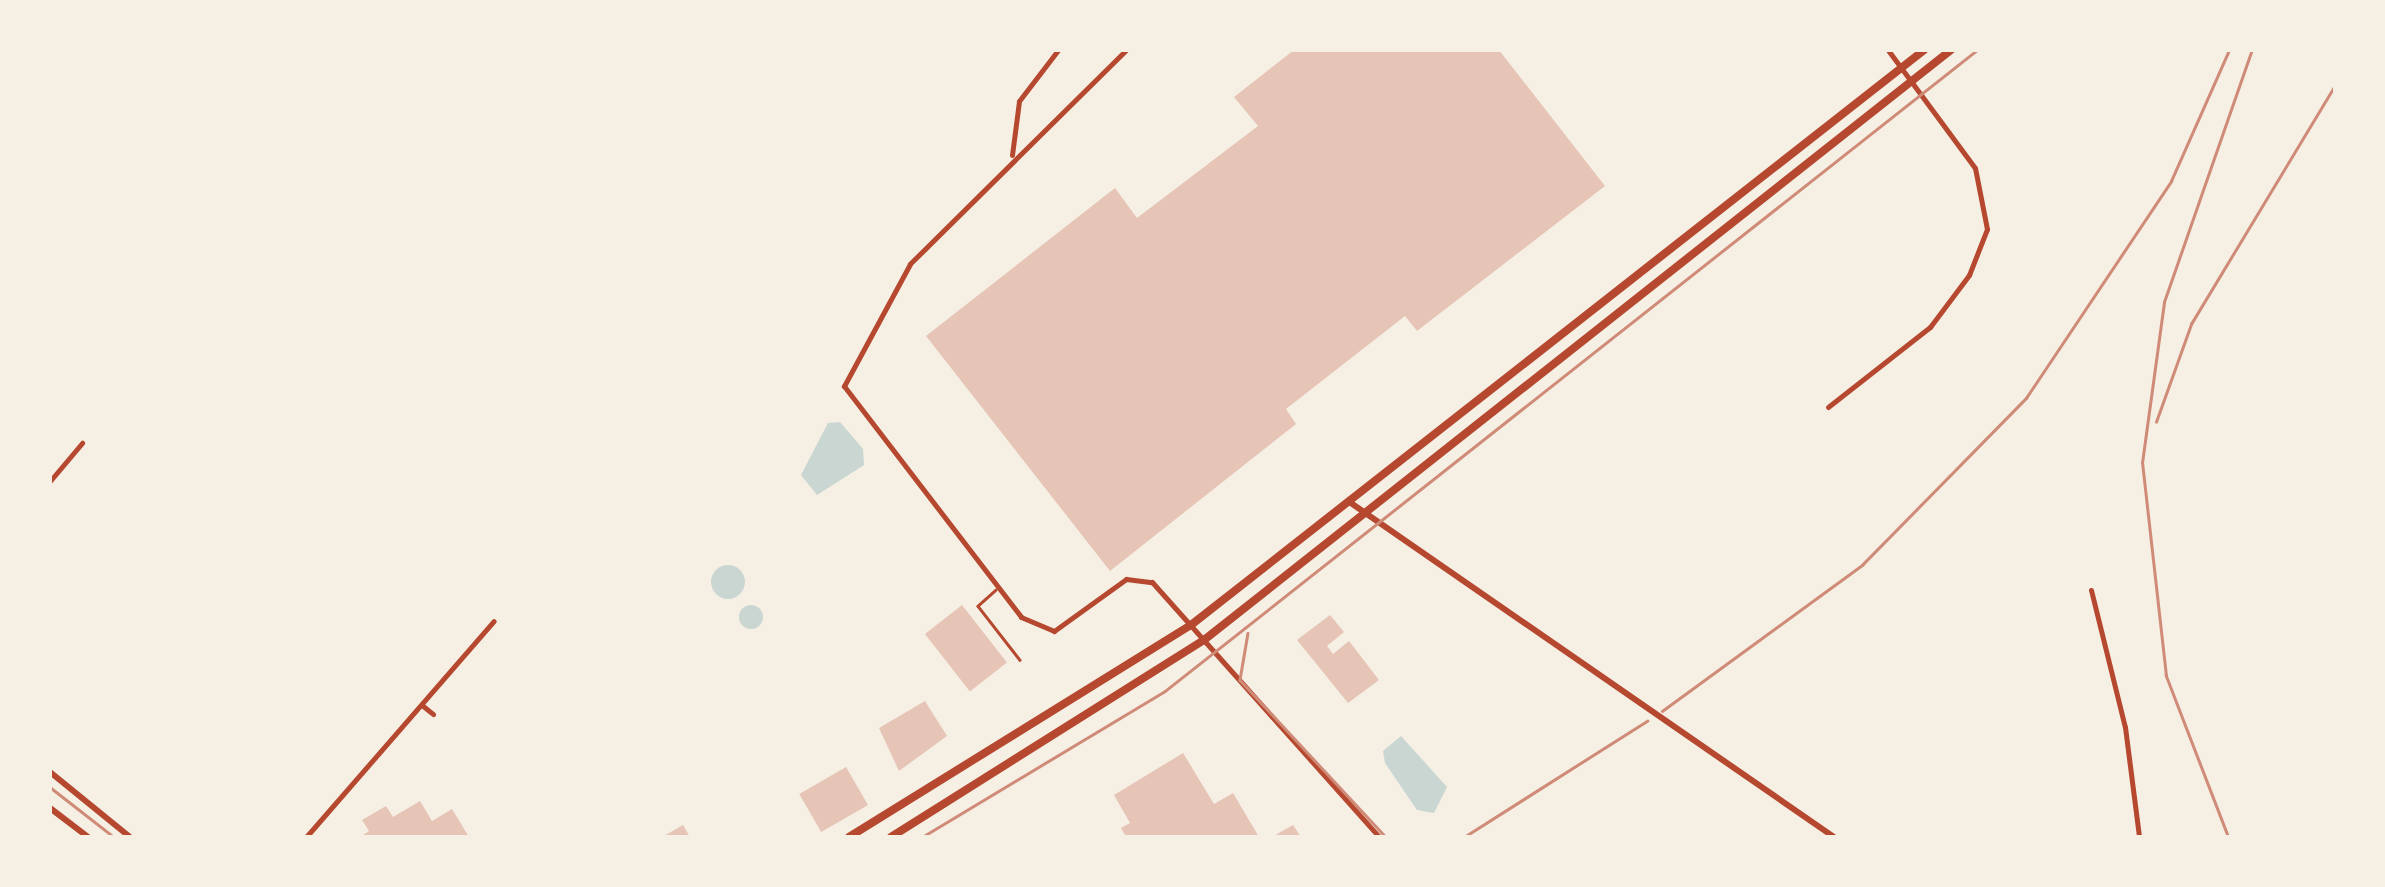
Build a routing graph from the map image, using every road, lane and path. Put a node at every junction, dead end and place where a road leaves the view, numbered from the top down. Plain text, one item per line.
1 (1058, 50) edge
2 (1126, 50) edge
3 (1888, 50) edge
4 (1924, 50) edge
5 (1951, 50) edge
6 (1902, 66) junction
7 (1914, 80) junction
8 (1012, 155) junction
9 (1828, 407) dead end
10 (82, 443) dead end
11 (50, 480) edge
12 (1348, 501) junction
13 (1365, 514) junction
14 (997, 590) junction
15 (2091, 590) dead end
16 (494, 621) dead end
17 (1191, 625) junction
18 (1204, 640) junction
19 (1020, 660) dead end
20 (423, 706) junction
21 (433, 714) dead end
22 (50, 772) edge
23 (50, 808) edge
24 (88, 837) edge
25 (130, 837) edge
26 (306, 837) edge
27 (848, 837) edge
28 (890, 837) edge
29 (1378, 837) edge
30 (1834, 837) edge
31 (2139, 837) edge

1 - 8 street
2 - 8 street
3 - 6 street
4 - 6 main road
5 - 7 main road
6 - 7 street
6 - 12 main road
7 - 9 street
7 - 13 main road
8 - 14 street
10 - 11 street
12 - 13 main road
12 - 17 main road
13 - 18 main road
13 - 30 main road
14 - 17 street
14 - 19 lane
15 - 31 street
16 - 20 street
17 - 18 street
17 - 27 main road
18 - 28 main road
18 - 29 street
20 - 21 street
20 - 26 street
22 - 25 main road
23 - 24 main road

